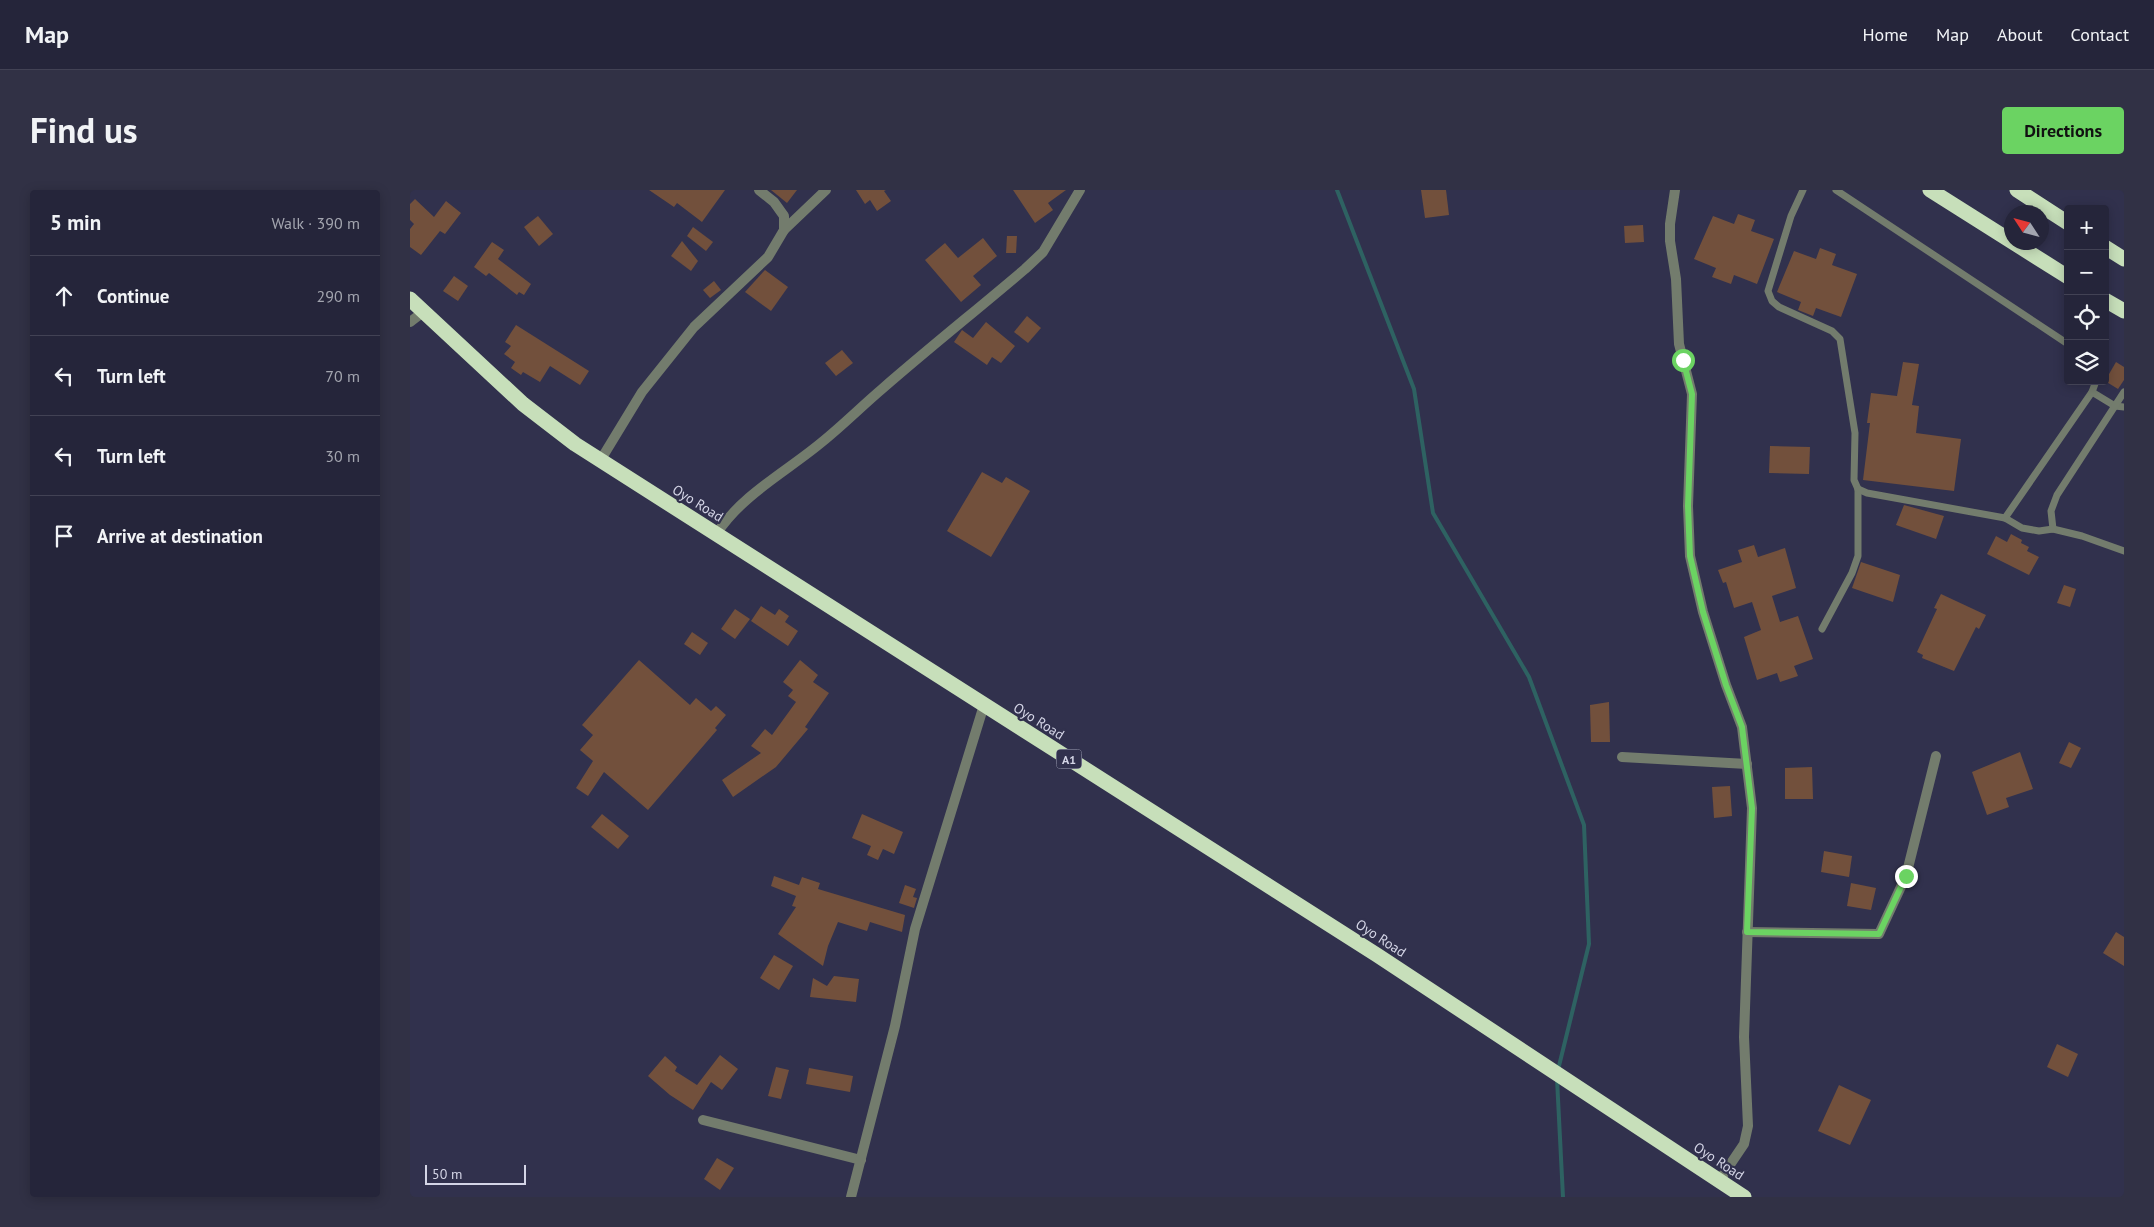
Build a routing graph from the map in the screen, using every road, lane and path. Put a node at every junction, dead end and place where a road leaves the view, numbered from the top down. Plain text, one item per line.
1 (759, 190) edge
2 (826, 190) edge
3 (1080, 190) edge
4 (1674, 190) edge
5 (1803, 190) edge
6 (1836, 190) edge
7 (1930, 190) edge
8 (2017, 190) edge
9 (2064, 220) edge
10 (784, 230) junction
11 (2109, 250) edge
12 (2124, 259) edge
13 (2064, 274) edge
14 (410, 299) edge
15 (2109, 302) edge
16 (2124, 311) edge
17 (423, 312) junction
18 (410, 322) edge
19 (2064, 341) edge
20 (2095, 385) edge
21 (2092, 392) junction
22 (2124, 392) edge
23 (2115, 406) junction
24 (2124, 407) edge
25 (600, 461) junction
26 (1858, 489) junction
27 (2005, 518) junction
28 (2052, 529) junction
29 (716, 534) junction
30 (2124, 551) edge
31 (1822, 629) dead end
32 (984, 705) junction
33 (1936, 756) dead end
34 (1622, 757) dead end
35 (1747, 764) junction
36 (1747, 932) junction
37 (703, 1120) dead end
38 (861, 1160) junction
39 (1719, 1181) junction
40 (851, 1197) edge
41 (1744, 1197) edge

1 - 10 street
2 - 10 street
3 - 29 street
4 - 35 street
5 - 26 lane
6 - 19 lane
7 - 13 highway
8 - 9 highway
10 - 25 street
11 - 12 highway
14 - 17 highway, Oyo Road / A1
15 - 16 highway
17 - 18 street
17 - 25 highway, Oyo Road / A1
20 - 21 lane
21 - 23 lane
21 - 27 lane
22 - 23 lane
23 - 24 lane
23 - 28 lane
25 - 29 highway, Oyo Road / A1
26 - 27 lane
26 - 31 lane
27 - 28 lane
28 - 30 lane
29 - 32 highway, Oyo Road / A1
32 - 38 street
32 - 39 highway, Oyo Road / A1
33 - 36 street
34 - 35 street
35 - 36 street
36 - 39 street
37 - 38 street
38 - 40 street
39 - 41 highway, Oyo Road / A1

